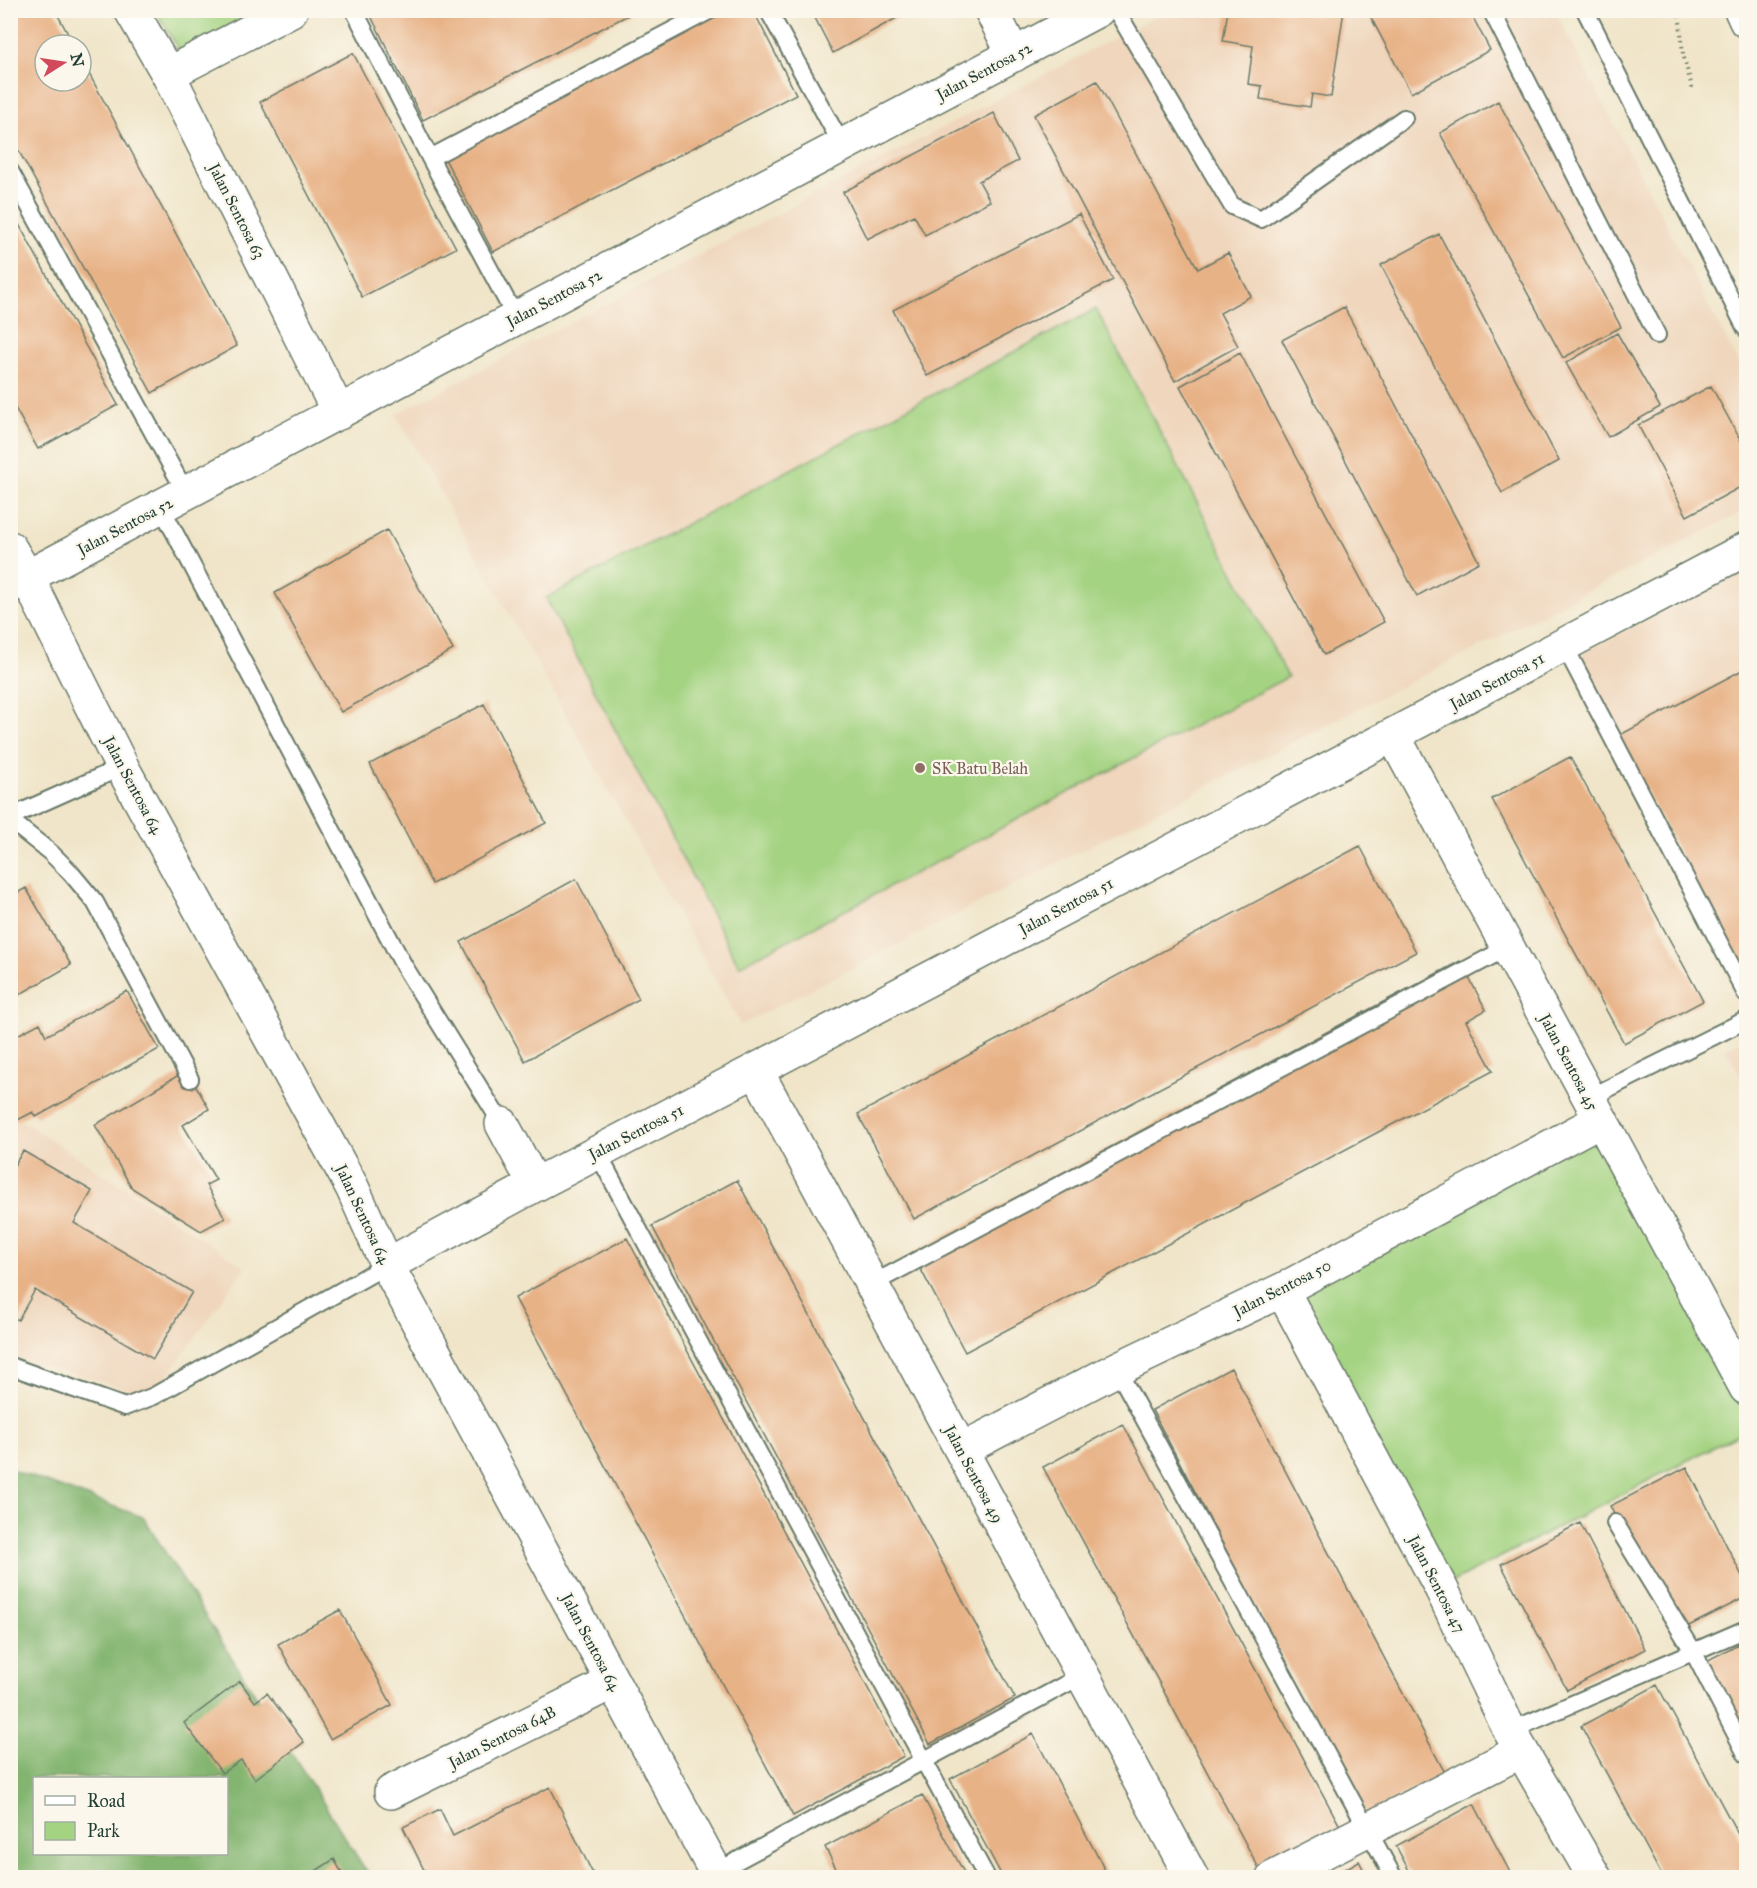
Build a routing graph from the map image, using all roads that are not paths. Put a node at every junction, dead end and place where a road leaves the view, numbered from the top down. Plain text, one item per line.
1 (131, 10) edge
2 (291, 10) edge
3 (354, 10) edge
4 (711, 10) edge
5 (768, 10) edge
6 (991, 10) edge
7 (1098, 10) edge
8 (1116, 10) edge
9 (1491, 10) edge
10 (1585, 10) edge
11 (1014, 55) junction
12 (168, 74) junction
13 (1404, 118) dead end
14 (842, 146) junction
15 (430, 158) junction
16 (10, 171) edge
17 (516, 318) junction
18 (1746, 329) edge
19 (1657, 335) dead end
20 (339, 413) junction
21 (173, 500) junction
22 (10, 548) edge
23 (1746, 549) edge
24 (19, 582) edge
25 (1564, 645) junction
26 (1392, 735) junction
27 (122, 767) junction
28 (10, 818) edge
29 (1507, 948) junction
30 (1746, 994) edge
31 (1746, 1020) edge
32 (756, 1070) junction
33 (190, 1079) dead end
34 (1595, 1109) junction
35 (502, 1124) joint
36 (597, 1152) junction
37 (535, 1185) junction
38 (387, 1265) junction
39 (872, 1284) junction
40 (1281, 1290) junction
41 (10, 1366) edge
42 (1117, 1370) junction
43 (1746, 1389) edge
44 (961, 1450) junction
45 (1615, 1523) dead end
46 (1746, 1629) edge
47 (1693, 1652) junction
48 (1083, 1675) junction
49 (613, 1682) junction
50 (1516, 1741) junction
51 (1746, 1754) edge
52 (925, 1761) junction
53 (391, 1792) dead end
54 (1368, 1830) junction
55 (718, 1875) edge
56 (987, 1878) edge
57 (1192, 1878) edge
58 (1273, 1878) edge
59 (1394, 1878) edge
60 (1594, 1878) edge

1 - 12 street, Jalan Sentosa 63
2 - 12 street
3 - 15 lane
4 - 15 lane
5 - 14 lane
6 - 11 street
7 - 11 street, Jalan Sentosa 52
8 - 13 lane
9 - 19 lane
10 - 18 lane
11 - 14 street, Jalan Sentosa 52
12 - 20 street, Jalan Sentosa 63
14 - 17 street, Jalan Sentosa 52
15 - 17 lane
16 - 21 lane
17 - 20 street, Jalan Sentosa 52
20 - 21 street, Jalan Sentosa 52
21 - 24 street, Jalan Sentosa 52
21 - 35 lane
22 - 24 street, Jalan Sentosa 64
23 - 25 street, Jalan Sentosa 51
24 - 27 street, Jalan Sentosa 64
25 - 26 street, Jalan Sentosa 51
25 - 30 lane
26 - 29 street, Jalan Sentosa 45
26 - 32 street, Jalan Sentosa 51
27 - 28 lane
27 - 38 street, Jalan Sentosa 64
28 - 33 lane
29 - 34 street, Jalan Sentosa 45
29 - 39 lane
31 - 34 lane
32 - 36 street, Jalan Sentosa 51
32 - 39 street, Jalan Sentosa 49
34 - 40 street, Jalan Sentosa 50
34 - 43 street, Jalan Sentosa 45
35 - 37 street
36 - 37 street, Jalan Sentosa 51
36 - 52 lane
37 - 38 street, Jalan Sentosa 51
38 - 41 lane
38 - 49 street, Jalan Sentosa 64
39 - 44 street, Jalan Sentosa 49
40 - 42 street, Jalan Sentosa 50
40 - 50 street, Jalan Sentosa 47
42 - 44 street, Jalan Sentosa 50
42 - 54 lane
44 - 48 street, Jalan Sentosa 49
45 - 47 lane
46 - 47 lane
47 - 50 lane
47 - 51 lane
48 - 52 lane
48 - 57 street, Jalan Sentosa 49
49 - 53 street, Jalan Sentosa 64B
49 - 55 street, Jalan Sentosa 64
50 - 54 street
50 - 60 street, Jalan Sentosa 47
52 - 55 lane
52 - 56 lane
54 - 58 street
54 - 59 lane

